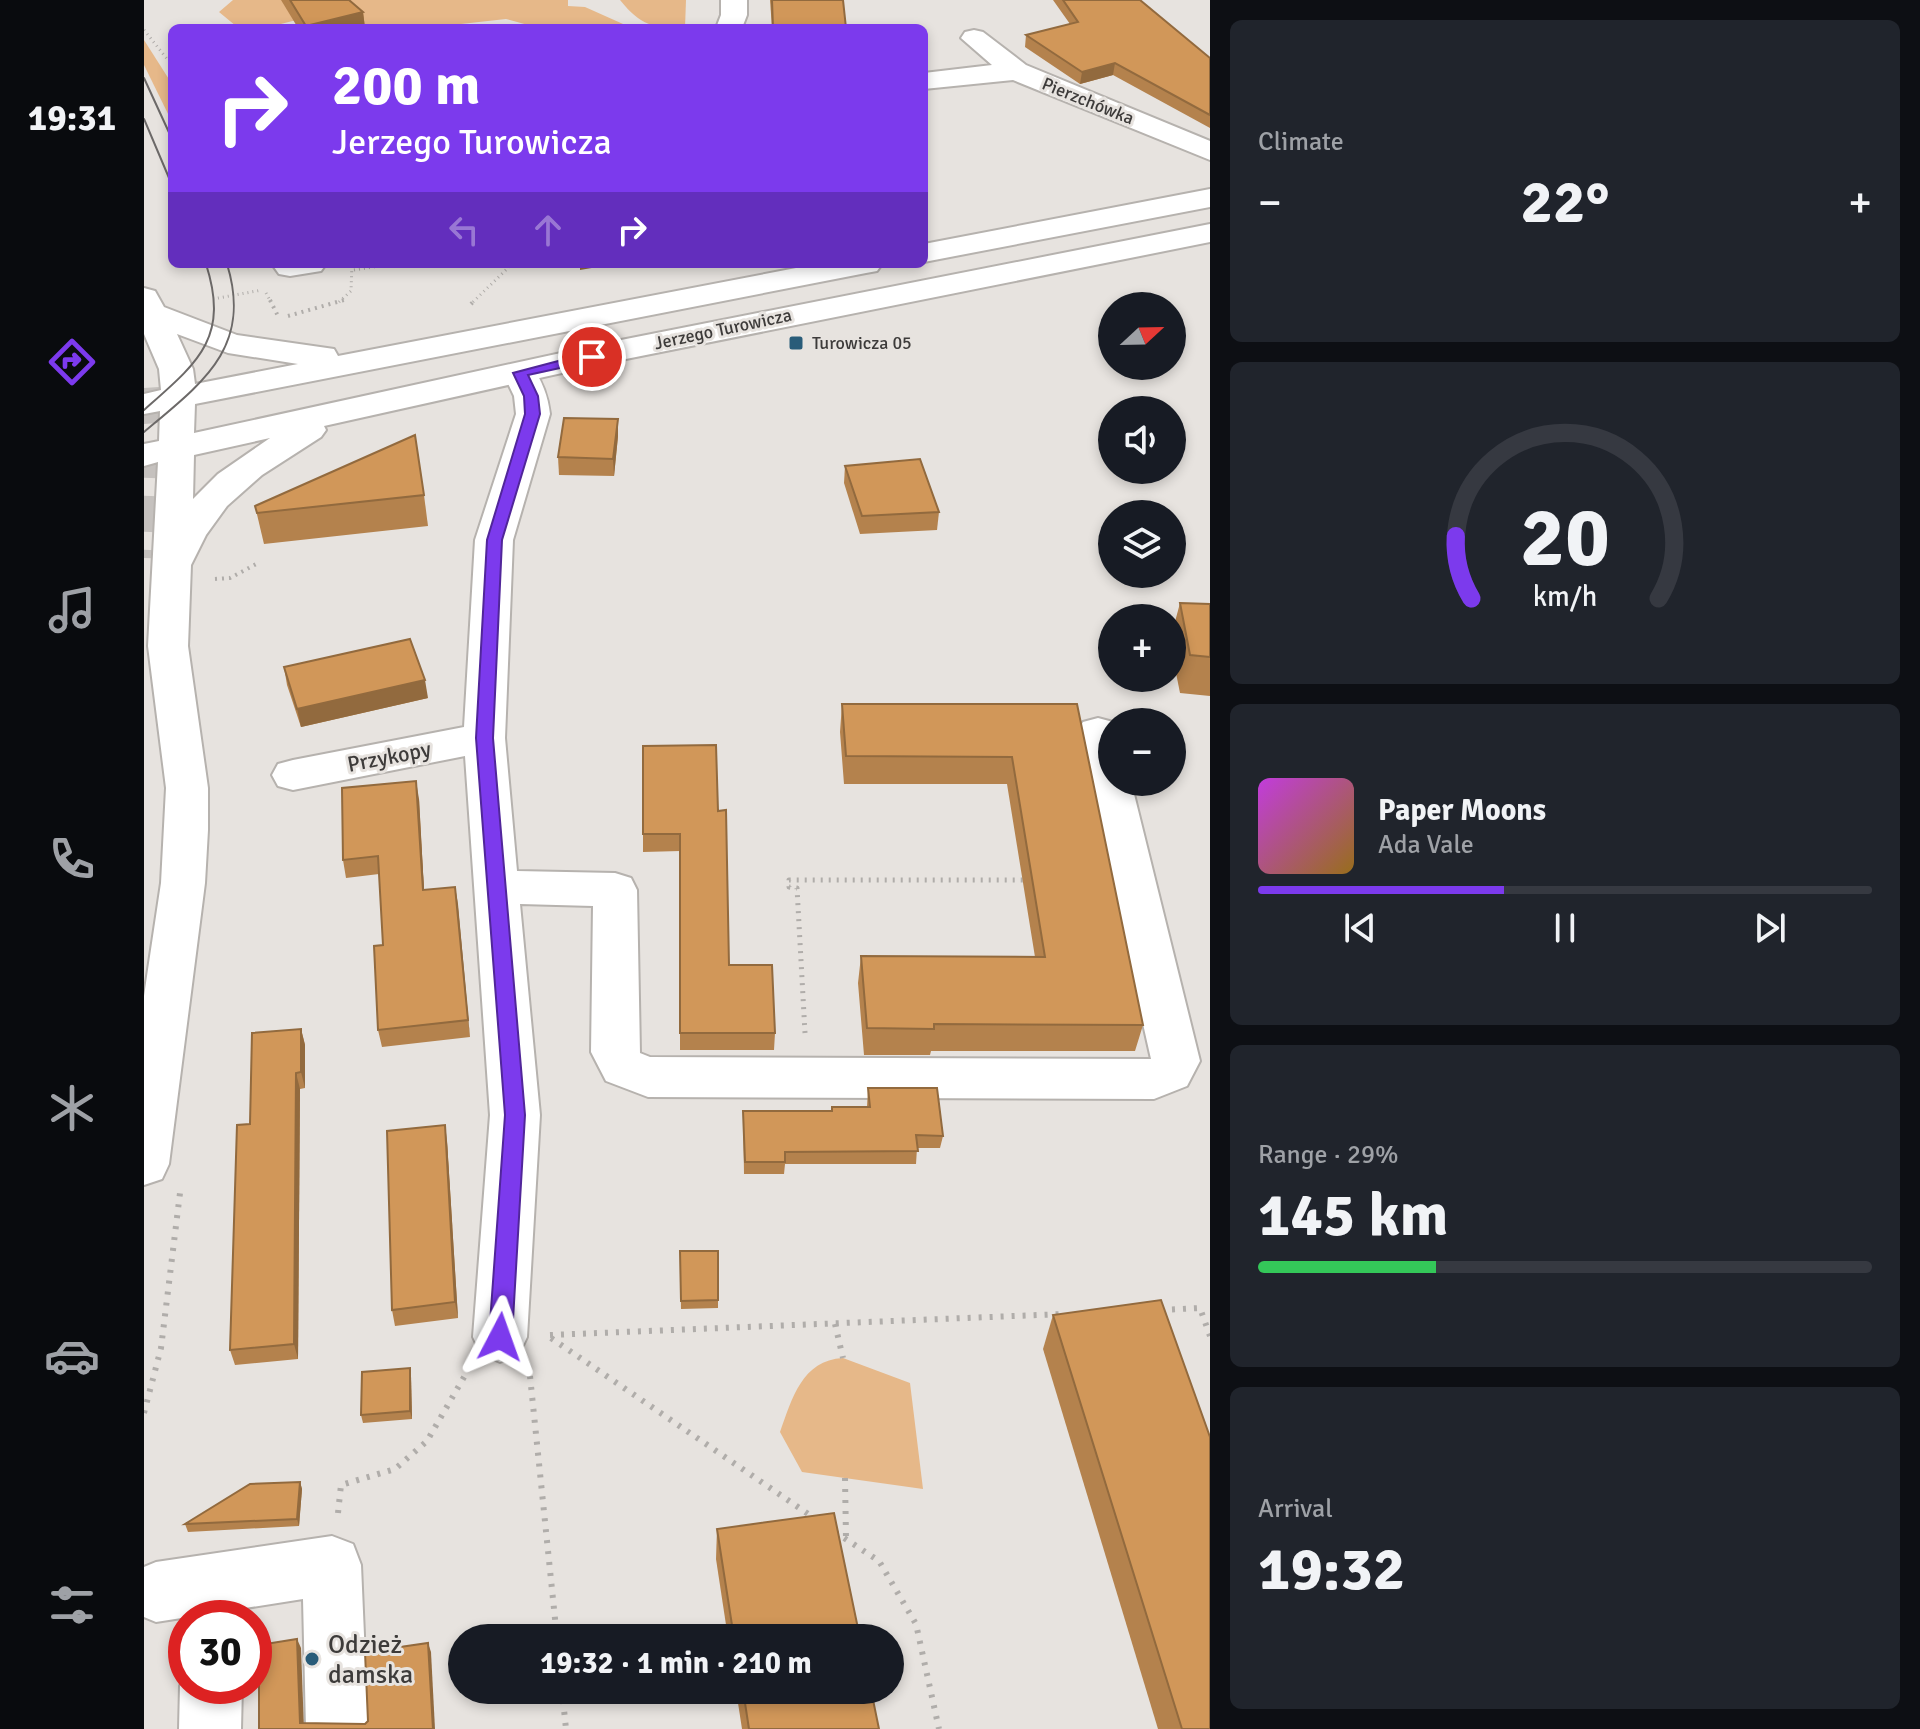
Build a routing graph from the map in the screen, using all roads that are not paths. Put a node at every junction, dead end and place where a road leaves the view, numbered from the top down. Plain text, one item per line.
1 (734, 0) edge
2 (731, 24) edge
3 (974, 38) dead end
4 (1016, 71) junction
5 (928, 81) edge
6 (1210, 151) edge
7 (1210, 198) edge
8 (1210, 233) edge
9 (928, 252) edge
10 (845, 268) edge
11 (146, 305) edge
12 (376, 359) junction
13 (520, 373) junction
14 (179, 397) junction
15 (144, 404) edge
16 (346, 411) junction
17 (160, 451) edge
18 (171, 578) junction
19 (484, 738) junction
20 (293, 775) dead end
21 (1113, 796) edge
22 (499, 890) junction
23 (144, 1164) edge
24 (513, 1337) road end
25 (193, 1598) edge
26 (211, 1704) edge
27 (210, 1729) edge
28 (337, 1729) edge

1 - 2 main road
3 - 4 main road, Pierzchówka
4 - 5 main road
4 - 6 main road, Pierzchówka
7 - 9 main road
8 - 13 main road, Jerzego Turowicza
10 - 12 main road, Jerzego Turowicza
11 - 12 main road
11 - 14 main road
12 - 14 main road, Jerzego Turowicza
13 - 16 main road, Jerzego Turowicza
13 - 19 main road
14 - 15 main road, Jerzego Turowicza
14 - 17 main road
16 - 17 main road, Jerzego Turowicza
16 - 18 main road
17 - 18 main road
18 - 23 main road
19 - 20 main road, Przykopy
19 - 22 main road
21 - 22 main road
22 - 24 main road
25 - 28 main road
26 - 27 main road

